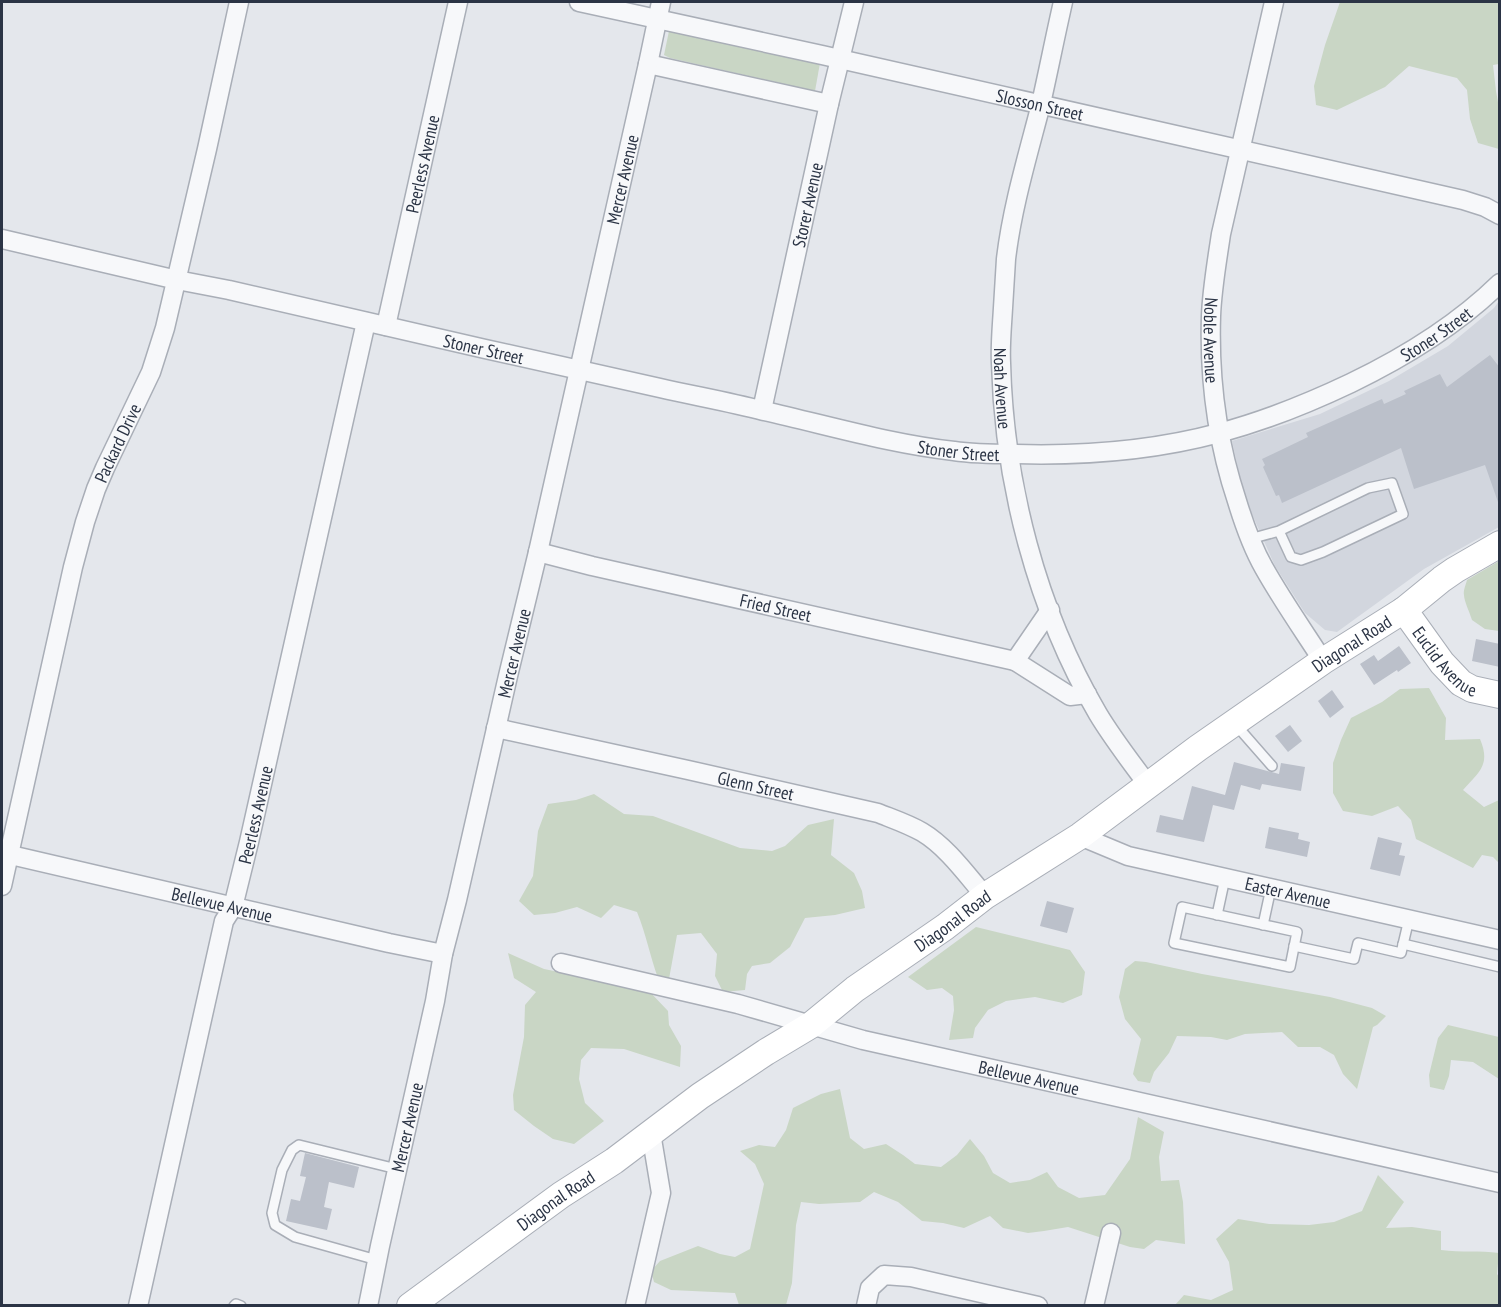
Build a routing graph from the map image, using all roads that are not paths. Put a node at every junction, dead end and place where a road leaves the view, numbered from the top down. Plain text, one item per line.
1 (239, 2) edge
2 (458, 2) edge
3 (579, 2) edge
4 (854, 2) edge
5 (1063, 2) edge
6 (1274, 2) edge
7 (659, 10) edge
8 (840, 59) junction
9 (648, 64) junction
10 (829, 104) junction
11 (1040, 105) junction
12 (1241, 151) junction
13 (1500, 215) edge
14 (2, 239) edge
15 (177, 280) junction
16 (1500, 283) edge
17 (366, 322) junction
18 (386, 326) junction
19 (579, 370) junction
20 (762, 410) junction
21 (1219, 433) junction
22 (1009, 454) junction
23 (1279, 531) junction
24 (1250, 540) junction
25 (1500, 544) edge
26 (538, 552) junction
27 (1050, 610) junction
28 (1404, 610) junction
29 (1015, 661) junction
30 (1323, 661) junction
31 (1087, 694) junction
32 (1500, 695) edge
33 (1234, 723) junction
34 (496, 728) junction
35 (1272, 766) dead end
36 (1148, 785) junction
37 (1080, 836) junction
38 (5, 854) edge
39 (1225, 878) junction
40 (2, 886) edge
41 (1271, 888) junction
42 (985, 896) junction
43 (233, 907) junction
44 (1216, 915) junction
45 (1409, 919) junction
46 (1263, 925) junction
47 (1500, 940) edge
48 (1403, 944) junction
49 (1294, 946) junction
50 (443, 954) junction
51 (561, 963) dead end
52 (1500, 966) edge
53 (811, 1025) junction
54 (651, 1133) junction
55 (397, 1169) junction
56 (1500, 1183) edge
57 (1111, 1233) dead end
58 (377, 1260) junction
59 (138, 1305) edge
60 (234, 1305) edge
61 (241, 1305) edge
62 (368, 1305) edge
63 (410, 1305) edge
64 (635, 1305) edge
65 (866, 1305) edge
66 (1038, 1305) edge
67 (1094, 1305) edge

1 - 15 street, Packard Drive
2 - 18 street, Peerless Avenue
3 - 7 street, Slosson Street
4 - 8 street, Storer Avenue
5 - 11 street, Noah Avenue
6 - 12 street, Noble Avenue
7 - 8 street, Slosson Street
7 - 9 street, Mercer Avenue
8 - 10 street, Storer Avenue
8 - 11 street, Slosson Street
9 - 10 street
9 - 19 street, Mercer Avenue
10 - 20 street, Storer Avenue
11 - 12 street, Slosson Street
11 - 22 street, Noah Avenue
12 - 13 street, Slosson Street
12 - 21 street, Noble Avenue
14 - 15 street
15 - 17 street
15 - 38 street, Packard Drive
16 - 21 street, Stoner Street
17 - 18 street, Stoner Street
17 - 43 street, Peerless Avenue
18 - 19 street, Stoner Street
19 - 20 street, Stoner Street
19 - 26 street, Mercer Avenue
20 - 22 street, Stoner Street
21 - 22 street, Stoner Street
21 - 24 street, Noble Avenue
22 - 27 street, Noah Avenue
23 - 23 lane
23 - 24 lane
24 - 30 street, Noble Avenue
25 - 28 street, Diagonal Road
26 - 29 street, Fried Street
26 - 34 street, Mercer Avenue
27 - 29 street
27 - 31 street, Noah Avenue
28 - 30 street, Diagonal Road
28 - 32 street, Euclid Avenue
29 - 31 street, Fried Street
30 - 33 street, Diagonal Road
31 - 36 street, Noah Avenue
33 - 35 lane
33 - 36 street, Diagonal Road
34 - 42 street, Glenn Street
34 - 50 street, Mercer Avenue
36 - 37 street, Diagonal Road
37 - 39 street, Easter Avenue
37 - 42 street, Diagonal Road
38 - 40 street, Packard Drive
38 - 43 street, Bellevue Avenue
39 - 41 street, Easter Avenue
39 - 44 lane
41 - 45 street, Easter Avenue
41 - 46 lane
42 - 53 street, Diagonal Road
43 - 50 street, Bellevue Avenue
43 - 59 street, Peerless Avenue
44 - 46 lane
44 - 49 lane
45 - 47 street, Easter Avenue
45 - 48 lane
46 - 49 lane
48 - 49 lane
48 - 52 lane
50 - 55 street, Mercer Avenue
51 - 53 street, Bellevue Avenue
53 - 54 street, Diagonal Road
53 - 56 street, Bellevue Avenue
54 - 63 street, Diagonal Road
54 - 64 street
55 - 58 street, Mercer Avenue
55 - 58 lane
57 - 67 street
58 - 62 street, Mercer Avenue
60 - 61 lane
65 - 66 street

